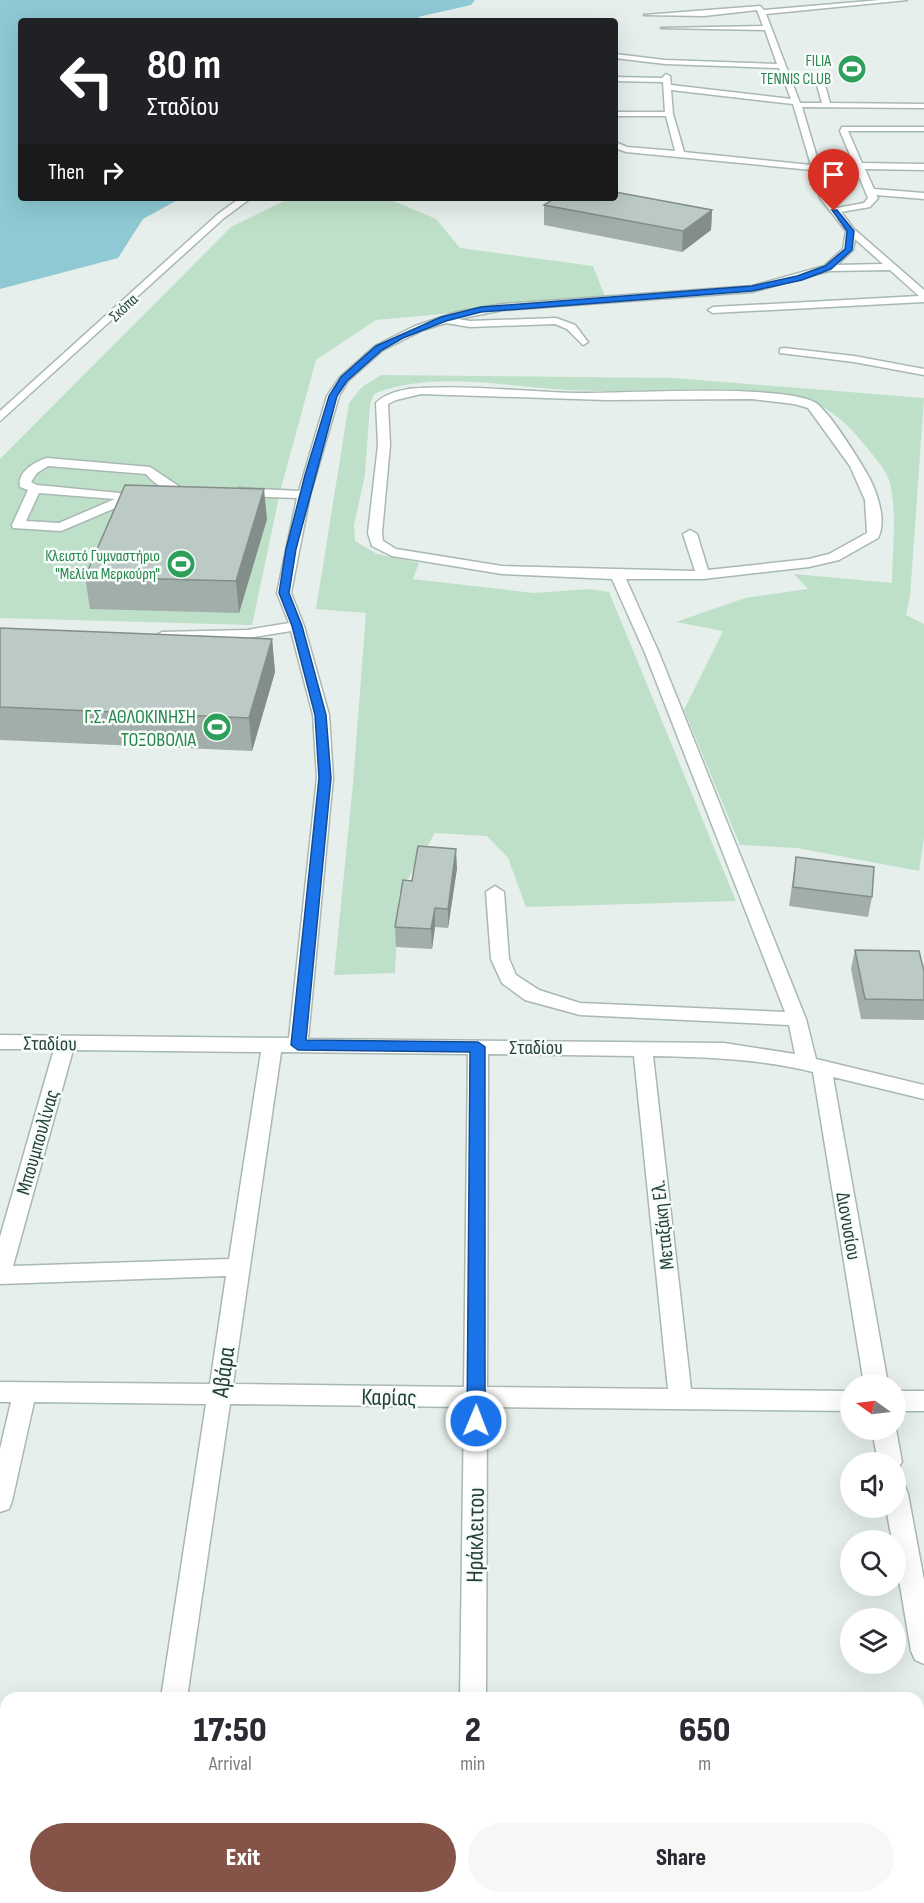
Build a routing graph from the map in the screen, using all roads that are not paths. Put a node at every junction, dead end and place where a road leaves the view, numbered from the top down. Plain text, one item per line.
1 (904, 0) edge
2 (811, 4) edge
3 (761, 10) junction
4 (647, 15) dead end
5 (665, 28) dead end
6 (769, 28) junction
7 (618, 56) edge
8 (665, 62) junction
9 (783, 66) junction
10 (618, 79) edge
11 (667, 84) junction
12 (821, 85) dead end
13 (796, 103) junction
14 (827, 105) junction
15 (924, 106) edge
16 (924, 111) edge
17 (618, 114) edge
18 (669, 114) junction
19 (904, 122) junction
20 (924, 129) edge
21 (618, 146) edge
22 (680, 155) junction
23 (860, 166) junction
24 (924, 167) edge
25 (818, 168) junction
26 (871, 192) junction
27 (924, 196) edge
28 (242, 201) edge
29 (834, 211) junction
30 (851, 231) junction
31 (893, 267) junction
32 (828, 268) junction
33 (924, 297) edge
34 (713, 310) dead end
35 (444, 319) junction
36 (583, 342) dead end
37 (784, 351) dead end
38 (924, 372) edge
39 (0, 417) edge
40 (35, 489) junction
41 (223, 491) edge
42 (303, 495) junction
43 (133, 496) junction
44 (690, 534) dead end
45 (617, 575) junction
46 (703, 575) junction
47 (297, 626) junction
48 (153, 637) edge
49 (495, 892) dead end
50 (797, 1019) junction
51 (0, 1042) edge
52 (64, 1043) junction
53 (272, 1045) junction
54 (298, 1045) junction
55 (478, 1047) junction
56 (643, 1048) junction
57 (814, 1065) junction
58 (924, 1092) edge
59 (238, 1267) junction
60 (0, 1275) edge
61 (874, 1374) edge
62 (0, 1392) edge
63 (25, 1392) junction
64 (219, 1395) junction
65 (476, 1398) junction
66 (681, 1401) junction
67 (840, 1401) edge
68 (906, 1401) edge
69 (924, 1401) edge
70 (0, 1501) edge
71 (900, 1518) edge
72 (924, 1651) edge
73 (175, 1692) edge
74 (473, 1692) edge

1 - 2 street
2 - 3 street
3 - 4 street
3 - 6 street
5 - 6 street
6 - 9 street
7 - 8 street
8 - 9 street
8 - 11 street
9 - 13 street
10 - 11 street
11 - 13 street
11 - 18 street
12 - 14 street
13 - 14 street
13 - 25 street
14 - 15 street
16 - 19 street
17 - 18 street
18 - 22 street
19 - 20 street
19 - 23 street
21 - 22 street
22 - 25 street
23 - 24 street
23 - 26 street
25 - 29 street
26 - 27 street
26 - 29 street
28 - 39 street, Σκόπα
29 - 30 street
30 - 31 street
30 - 32 street
31 - 32 street
31 - 33 street
32 - 35 street
33 - 34 street
35 - 36 street
35 - 42 street
37 - 38 street
40 - 43 street
40 - 43 street
40 - 43 street
41 - 42 street
42 - 47 street
44 - 46 street
45 - 46 street
45 - 46 street
45 - 50 street, Διονυσίου
47 - 48 street
47 - 54 street
49 - 50 street
50 - 57 street, Διονυσίου
51 - 52 street, Σταδίου
52 - 53 street, Σταδίου
52 - 60 street, Μπουμπουλίνας
53 - 54 street, Σταδίου
53 - 59 street, Αβάρα
54 - 55 street, Σταδίου
55 - 56 street, Σταδίου
55 - 65 street, Ηράκλειτου
56 - 57 street, Σταδίου
56 - 66 street, Μεταξάκη Ελ.
57 - 58 street, Σταδίου
57 - 61 street, Διονυσίου
59 - 60 street
59 - 64 street, Αβάρα
62 - 63 street, Καρίας
63 - 64 street, Καρίας
63 - 70 street
64 - 65 street, Καρίας
64 - 73 street, Αβάρα
65 - 66 street, Καρίας
65 - 74 street, Ηράκλειτου
66 - 67 street, Καρίας
68 - 69 street
71 - 72 street

